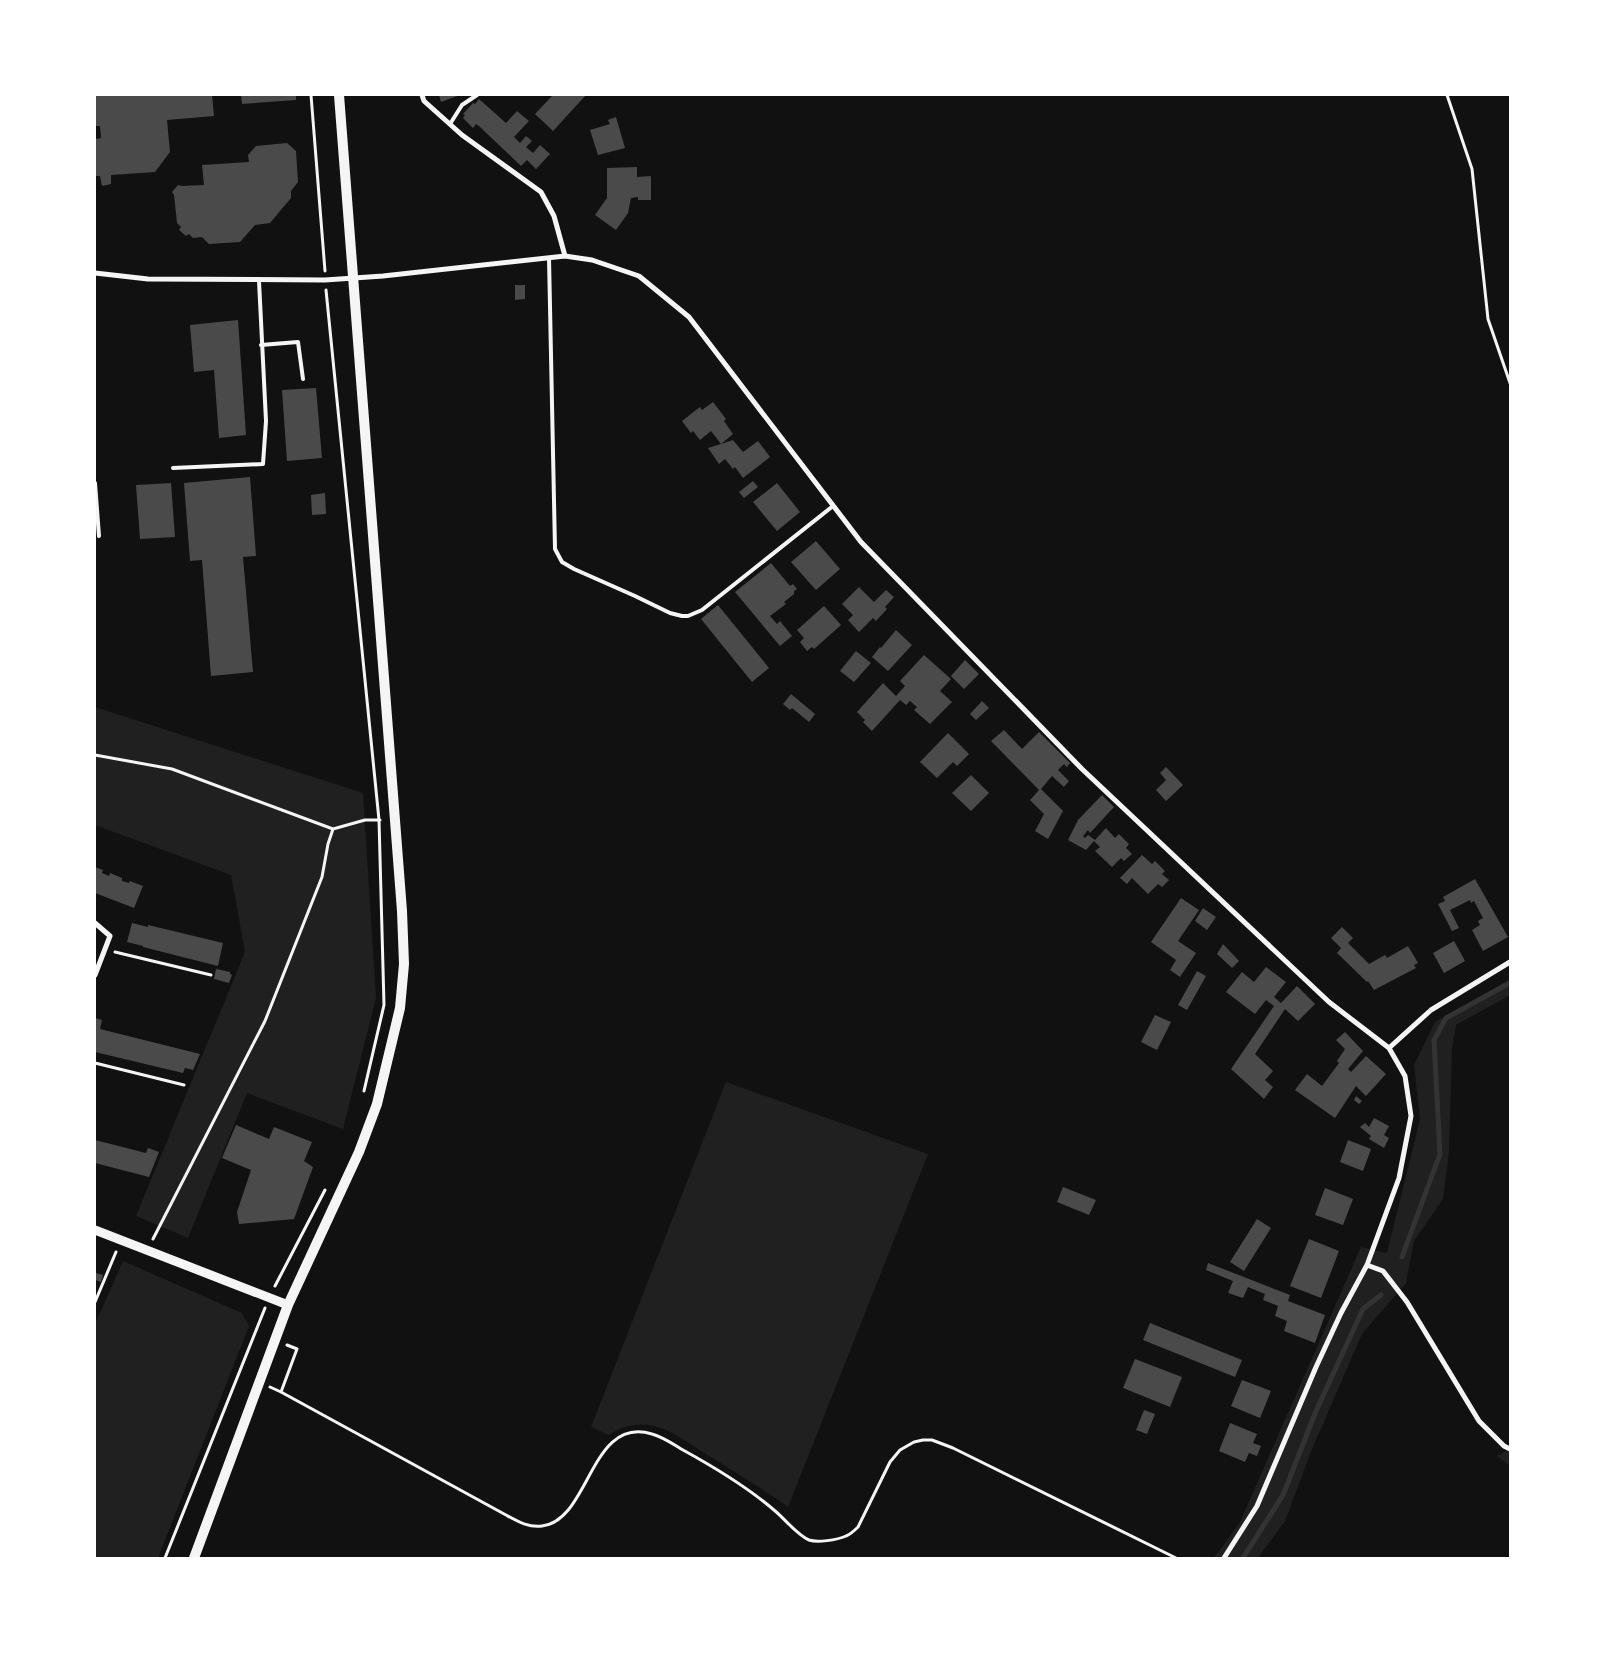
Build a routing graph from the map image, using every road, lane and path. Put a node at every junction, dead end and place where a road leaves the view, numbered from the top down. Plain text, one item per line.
1 (311, 95) edge
2 (339, 95) edge
3 (422, 95) edge
4 (477, 95) edge
5 (1447, 95) edge
6 (450, 124) junction
7 (565, 256) junction
8 (550, 258) junction
9 (95, 273) edge
10 (354, 278) junction
11 (326, 280) junction
12 (259, 281) junction
13 (261, 345) junction
14 (303, 379) dead end
15 (1510, 383) edge
16 (173, 468) dead end
17 (95, 483) edge
18 (833, 506) junction
19 (99, 536) dead end
20 (95, 755) edge
21 (379, 820) junction
22 (395, 820) junction
23 (333, 830) junction
24 (95, 923) edge
25 (105, 949) junction
26 (1510, 962) edge
27 (95, 975) edge
28 (211, 975) dead end
29 (1389, 1048) junction
30 (95, 1063) edge
31 (184, 1085) dead end
32 (364, 1094) dead end
33 (329, 1182) dead end
34 (95, 1230) edge
35 (121, 1240) junction
36 (147, 1250) junction
37 (1367, 1265) junction
38 (268, 1298) junction
39 (95, 1302) edge
40 (288, 1305) junction
41 (259, 1383) junction
42 (1510, 1449) edge
43 (165, 1558) edge
44 (194, 1558) edge
45 (1176, 1558) edge
46 (1224, 1558) edge

1 - 11 path
2 - 10 main road
3 - 6 street
4 - 6 lane
5 - 15 path
6 - 7 street
7 - 8 street
7 - 18 street
8 - 10 street
8 - 18 lane
9 - 12 street
10 - 11 street
10 - 22 main road
11 - 12 street
11 - 21 path
12 - 13 lane
13 - 14 lane
13 - 16 lane
17 - 19 lane
18 - 29 street
20 - 23 path
21 - 22 path
21 - 23 path
21 - 32 path
22 - 40 main road
23 - 36 path
24 - 25 street
25 - 27 street
25 - 28 path
26 - 29 street
29 - 37 street
30 - 31 path
33 - 38 path
34 - 35 street
35 - 36 street
35 - 39 path
36 - 38 street
37 - 42 street
37 - 46 street
38 - 40 street
38 - 43 path
40 - 41 main road
41 - 44 main road
41 - 45 path

